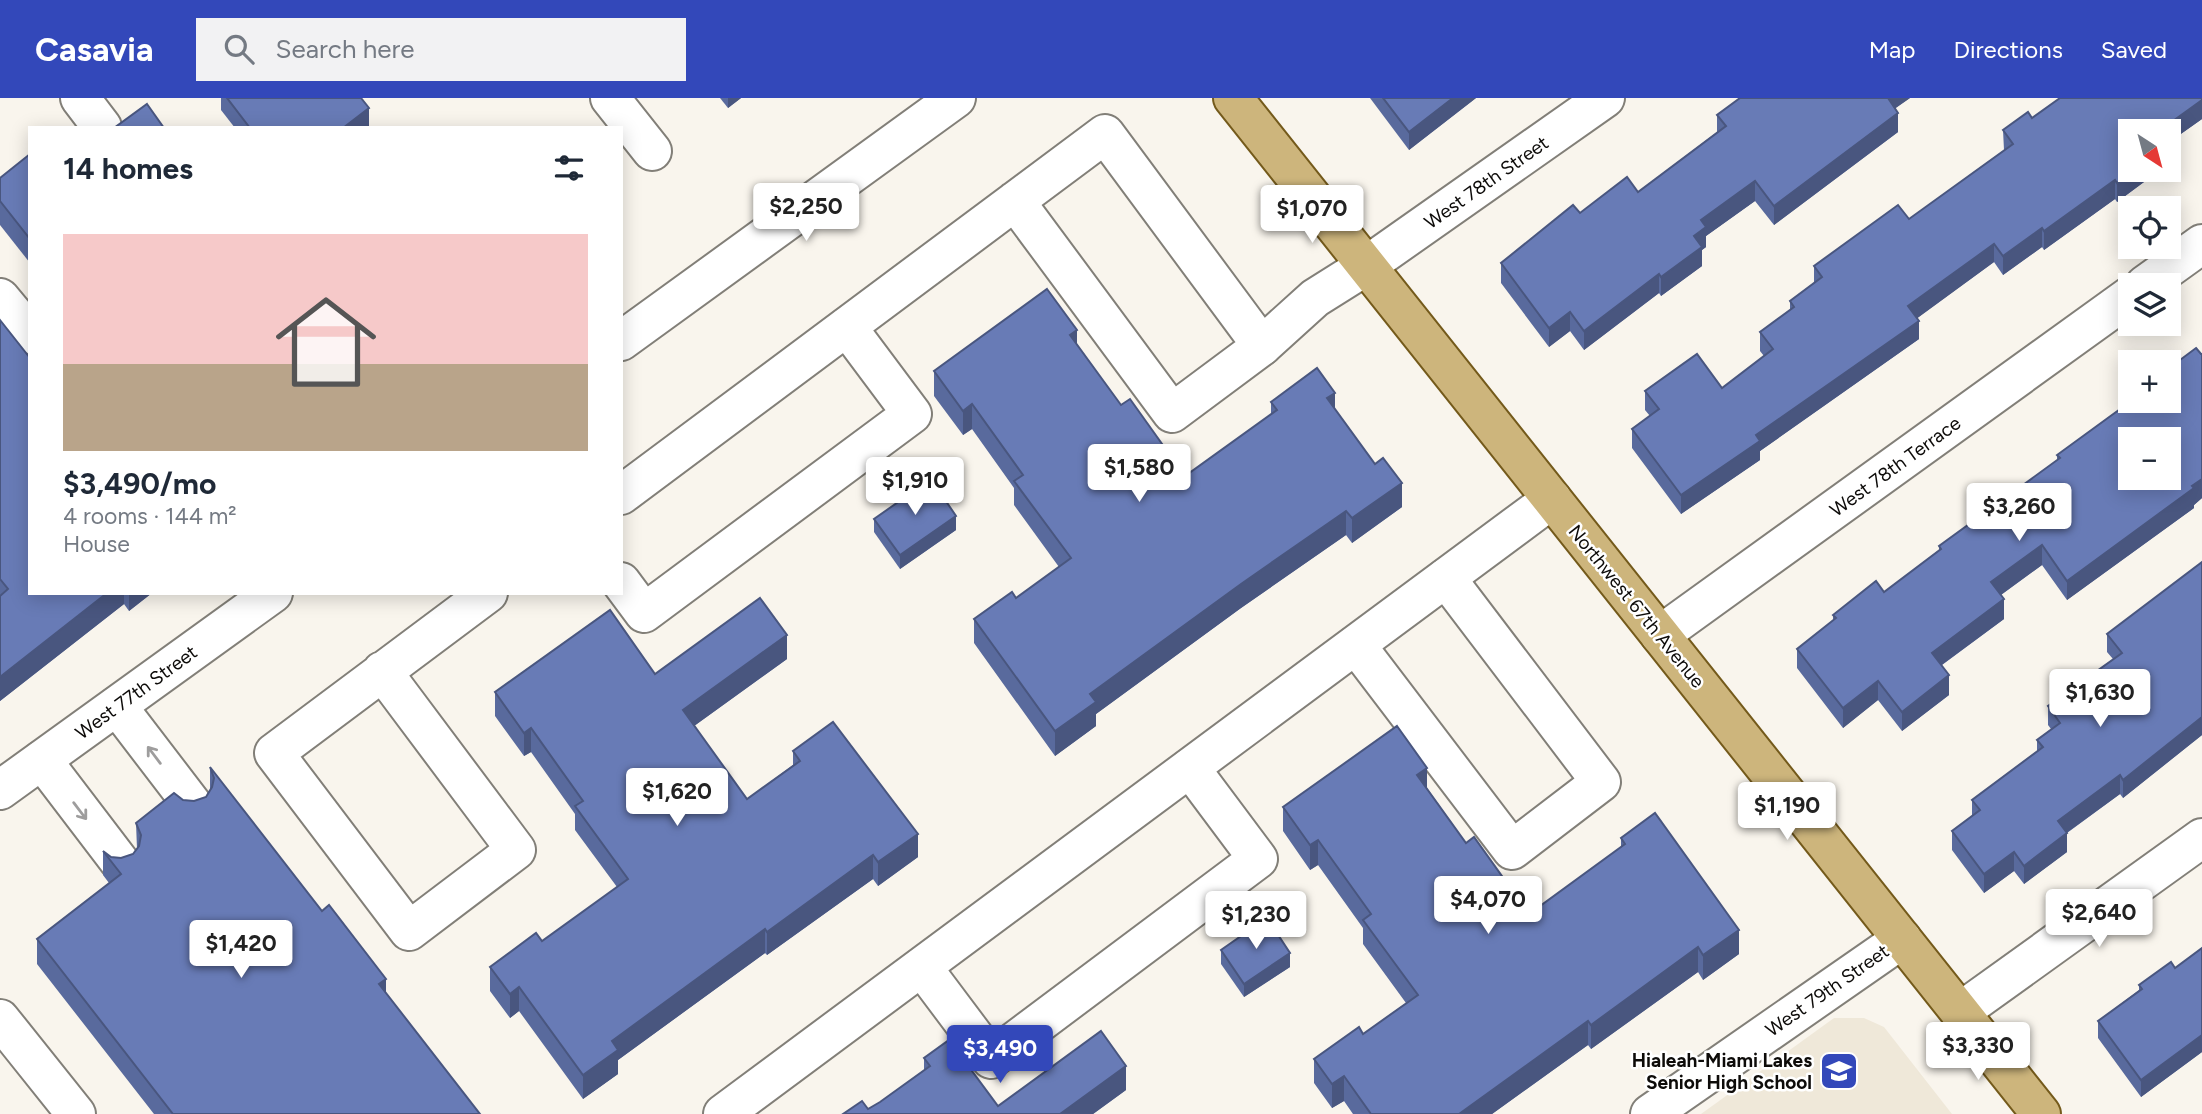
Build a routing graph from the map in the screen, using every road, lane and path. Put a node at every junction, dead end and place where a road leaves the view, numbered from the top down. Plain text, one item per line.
1 (80, 98) edge
2 (610, 98) edge
3 (956, 98) edge
4 (1233, 98) edge
5 (1605, 98) edge
6 (101, 126) edge
7 (652, 152) dead end
8 (1015, 201) junction
9 (2202, 244) edge
10 (1366, 266) junction
11 (2162, 273) edge
12 (0, 298) edge
13 (2118, 305) edge
14 (847, 327) junction
15 (28, 332) edge
16 (623, 340) edge
17 (1262, 346) junction
18 (623, 494) edge
19 (1552, 499) junction
20 (1446, 578) junction
21 (623, 585) edge
22 (270, 595) edge
23 (485, 595) edge
24 (1660, 635) junction
25 (1356, 645) junction
26 (382, 671) junction
27 (117, 706) junction
28 (42, 760) junction
29 (1190, 768) junction
30 (0, 790) edge
31 (192, 804) edge
32 (2202, 838) edge
33 (119, 861) edge
34 (1902, 939) junction
35 (922, 967) junction
36 (1961, 1012) junction
37 (0, 1019) edge
38 (735, 1110) edge
39 (76, 1114) edge
40 (1650, 1114) edge
41 (2041, 1114) edge

1 - 6 street
2 - 7 street
3 - 16 street
4 - 10 main road, Northwest 67th Avenue
5 - 10 street, West 78th Street
8 - 14 street
8 - 17 street
8 - 17 street, West 78th Street
9 - 11 street
10 - 17 street, West 78th Street
10 - 19 main road, Northwest 67th Avenue
12 - 15 street
13 - 24 street, West 78th Terrace
14 - 18 street
14 - 21 street
19 - 20 street
19 - 24 main road, Northwest 67th Avenue
20 - 25 street
20 - 25 street
22 - 27 street, West 77th Street
23 - 26 street
24 - 34 main road, Northwest 67th Avenue
25 - 29 street
26 - 26 street
27 - 28 street, West 77th Street
31 -> 27 street
28 - 30 street, West 77th Street
28 -> 33 street
29 - 35 street
29 - 35 street
32 - 36 street
34 - 36 main road, Northwest 67th Avenue
34 - 40 street, West 79th Street
35 - 38 street
36 - 41 main road, Northwest 67th Avenue
37 - 39 street

